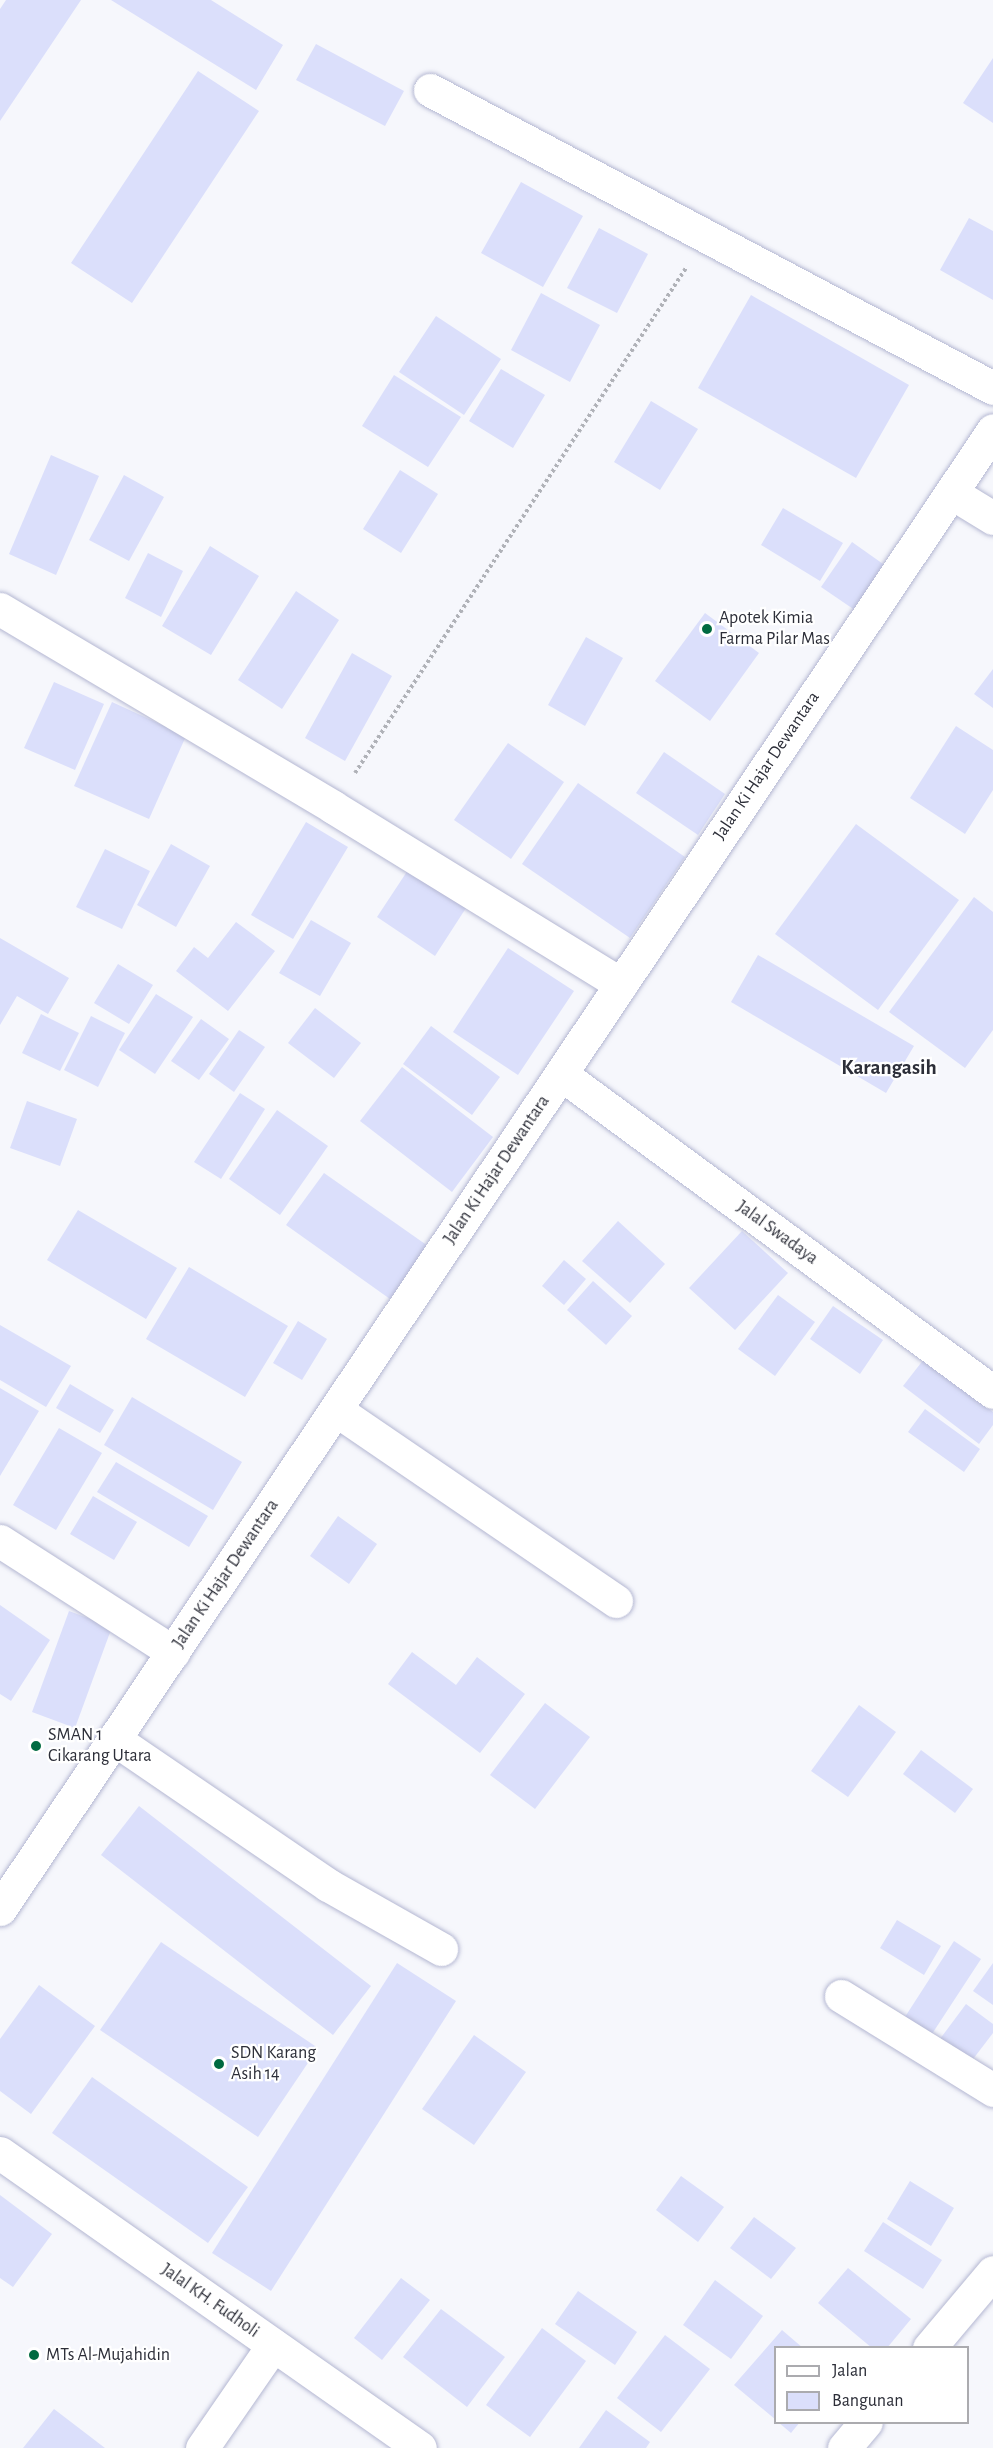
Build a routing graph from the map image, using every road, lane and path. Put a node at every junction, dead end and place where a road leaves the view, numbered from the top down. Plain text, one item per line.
1 (430, 90) dead end
2 (706, 237) junction
3 (993, 387) edge
4 (993, 430) edge
5 (951, 493) junction
6 (993, 518) edge
7 (0, 609) edge
8 (333, 807) junction
9 (621, 984) junction
10 (561, 1074) junction
11 (993, 1392) edge
12 (336, 1410) junction
13 (0, 1541) edge
14 (616, 1601) dead end
15 (173, 1652) junction
16 (114, 1739) junction
17 (0, 1910) edge
18 (441, 1949) dead end
19 (841, 1996) dead end
20 (993, 2090) edge
21 (0, 2153) edge
22 (993, 2272) edge
23 (273, 2345) junction
24 (931, 2346) edge
25 (864, 2424) edge
26 (202, 2448) edge
27 (420, 2448) edge
28 (844, 2448) edge

1 - 2 street
2 - 3 street
2 - 8 path
4 - 5 street, Jalan Ki Hajar Dewantara
5 - 6 street
5 - 9 street, Jalan Ki Hajar Dewantara
7 - 8 street
8 - 9 street
9 - 10 street, Jalan Ki Hajar Dewantara
10 - 11 street, Jalal Swadaya
10 - 12 street, Jalan Ki Hajar Dewantara
12 - 14 street
12 - 15 street, Jalan Ki Hajar Dewantara
13 - 15 street
15 - 16 street, Jalan Ki Hajar Dewantara
16 - 17 street, Jalan Ki Hajar Dewantara
16 - 18 street
19 - 20 street
21 - 23 street, Jalal KH. Fudholi
22 - 24 street
23 - 26 street
23 - 27 street, Jalal KH. Fudholi
25 - 28 street

